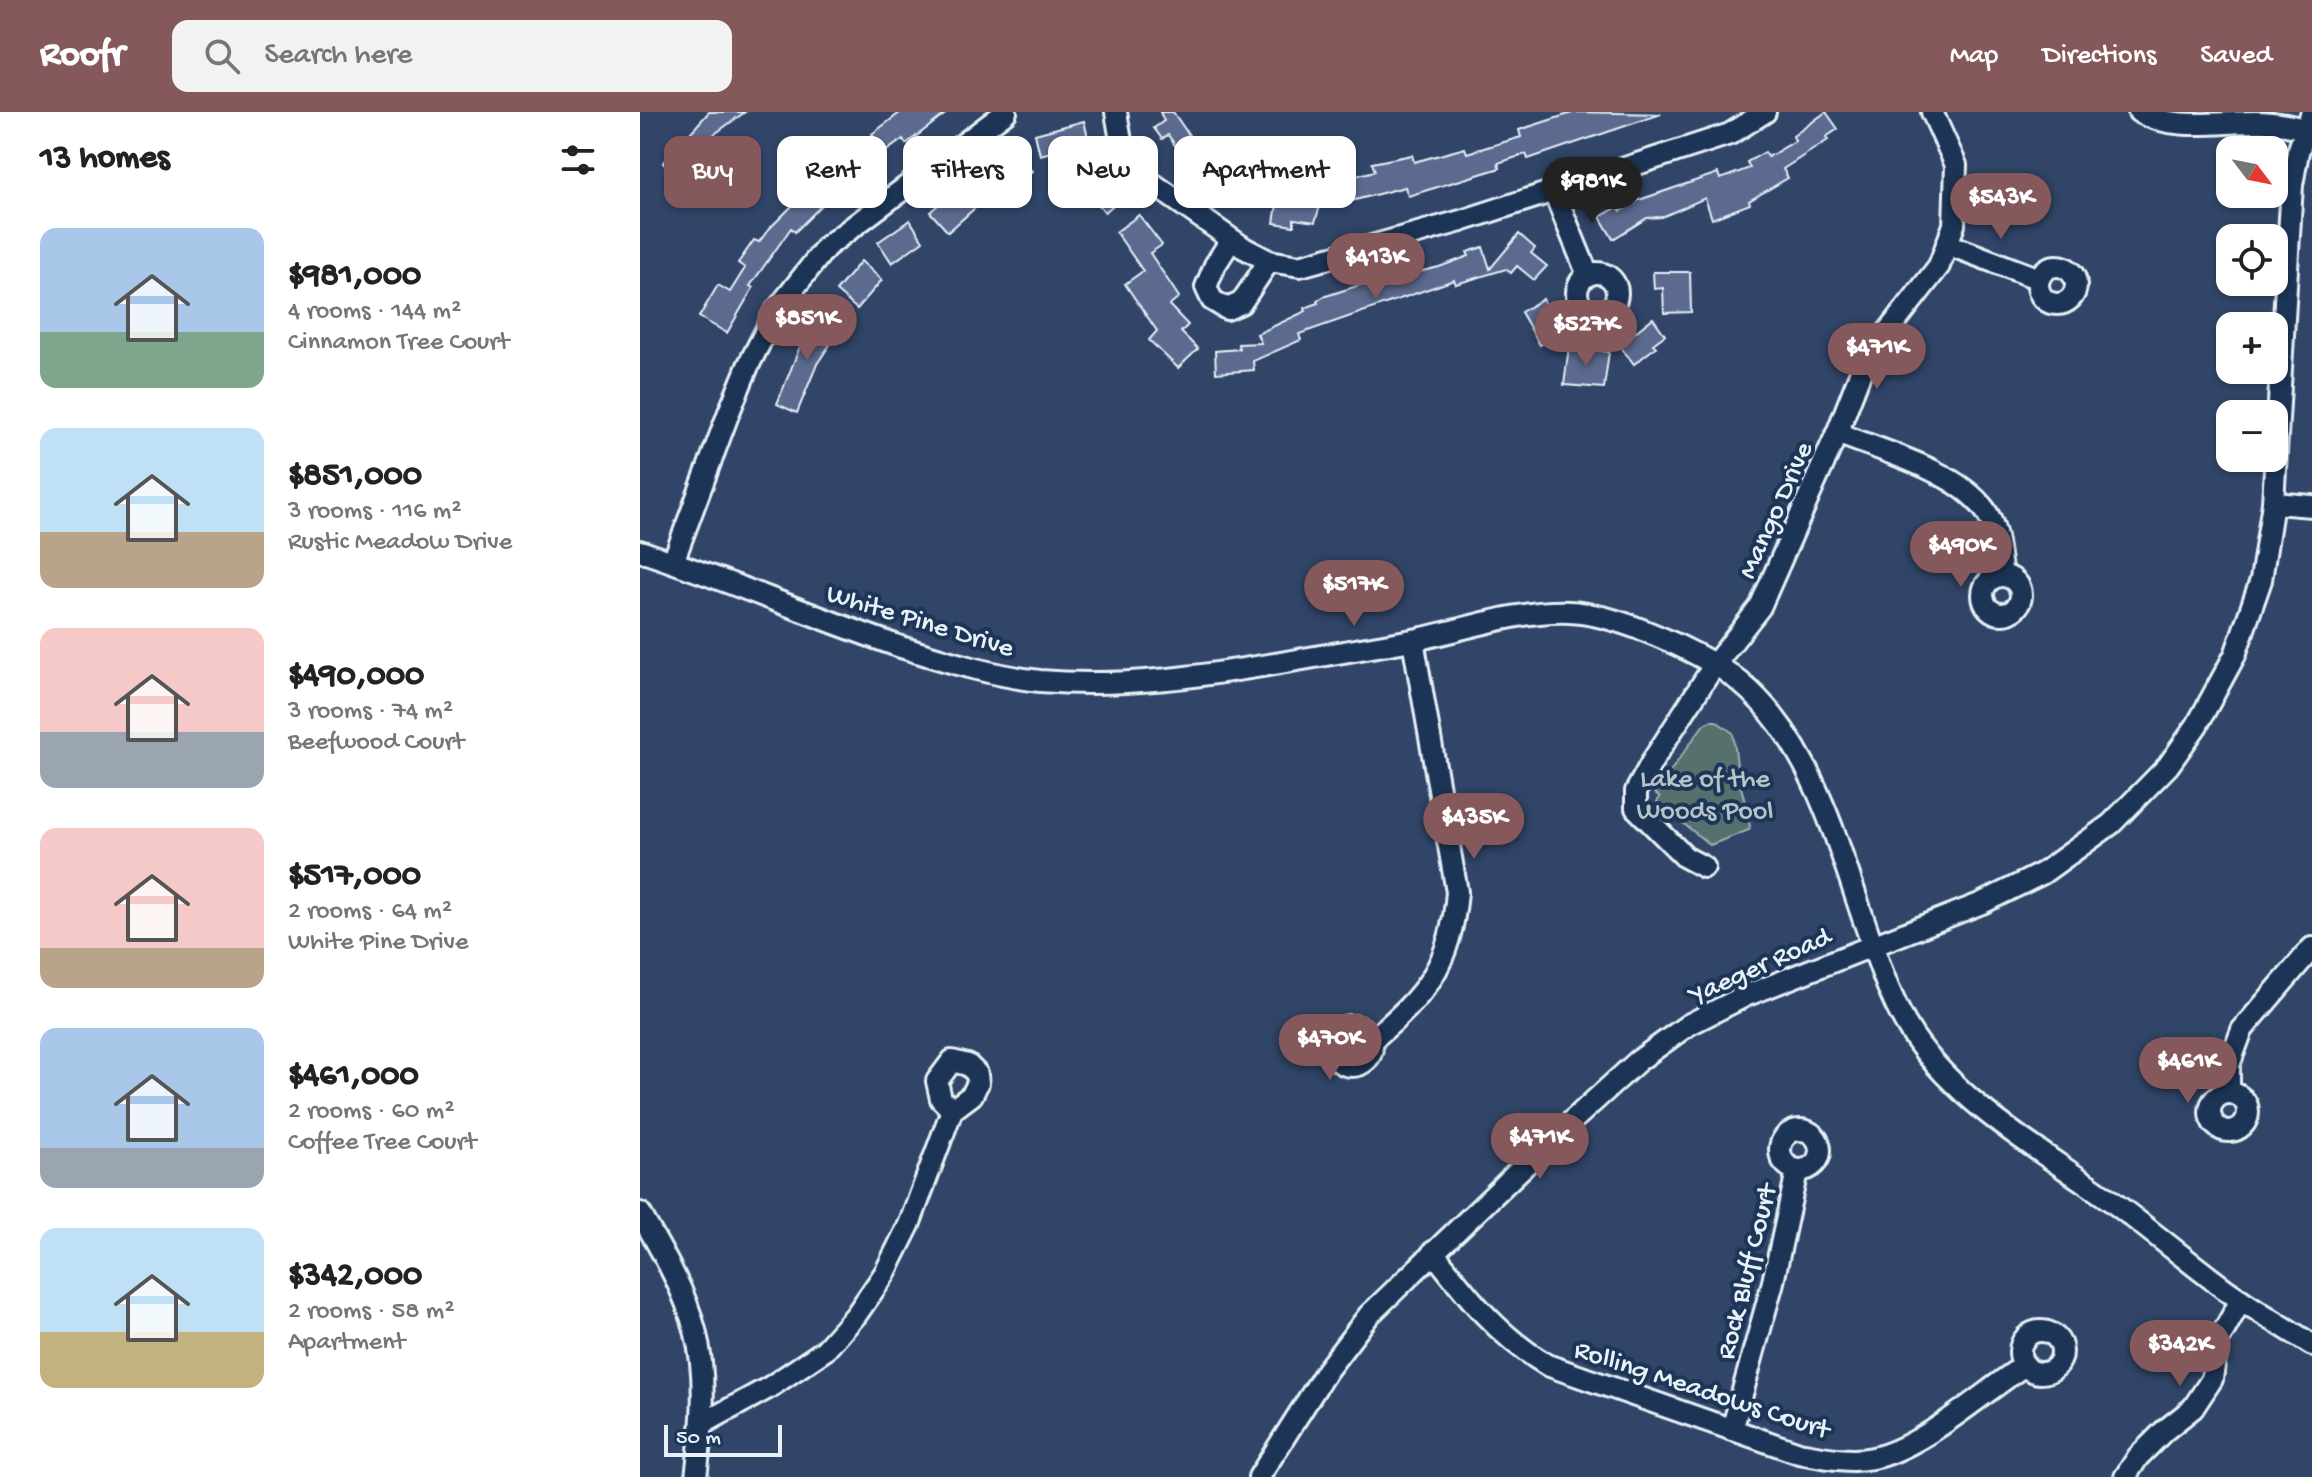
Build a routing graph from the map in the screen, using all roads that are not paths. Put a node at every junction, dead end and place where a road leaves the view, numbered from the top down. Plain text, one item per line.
1 (1006, 112) edge
2 (1116, 112) edge
3 (1765, 112) edge
4 (1932, 112) edge
5 (2148, 114) edge
6 (2308, 120) edge
7 (2302, 186) edge
8 (1554, 192) junction
9 (1231, 240) junction
10 (1947, 244) junction
11 (1269, 261) junction
12 (1588, 275) dead end
13 (2039, 279) dead end
14 (1837, 433) junction
15 (2273, 503) junction
16 (2312, 506) edge
17 (640, 551) edge
18 (673, 562) junction
19 (2002, 575) dead end
20 (1413, 640) junction
21 (1715, 664) junction
22 (1704, 867) dead end
23 (1872, 945) junction
24 (2312, 948) edge
25 (1372, 1040) dead end
26 (2229, 1092) dead end
27 (952, 1110) dead end
28 (1797, 1171) dead end
29 (640, 1213) edge
30 (1433, 1252) junction
31 (2241, 1300) junction
32 (2312, 1345) edge
33 (2025, 1365) dead end
34 (702, 1424) junction
35 (1732, 1430) junction
36 (696, 1477) edge
37 (1259, 1477) edge
38 (2125, 1477) edge

1 - 18 street
2 - 9 street
3 - 8 street
4 - 10 street, Mango Drive
5 - 6 street
6 - 7 street
7 - 15 street
8 - 11 street
8 - 12 street
9 - 11 street
9 - 11 street
10 - 13 street
10 - 14 street, Mango Drive
14 - 19 street
14 - 21 street, Mango Drive
15 - 16 street
15 - 23 street
17 - 18 street, White Pine Drive
18 - 20 street, White Pine Drive
20 - 21 street, White Pine Drive
20 - 25 street
21 - 22 street, Mango Drive
21 - 23 street, White Pine Drive
23 - 30 street, Yaeger Road
23 - 31 street, Yaeger Road
24 - 26 street
27 - 34 street
28 - 35 street, Rock Bluff Court
29 - 34 street
30 - 35 street, Rolling Meadows Court
30 - 37 street, Yaeger Road
31 - 32 street, Yaeger Road
31 - 38 street
33 - 35 street, Rolling Meadows Court
34 - 36 street

